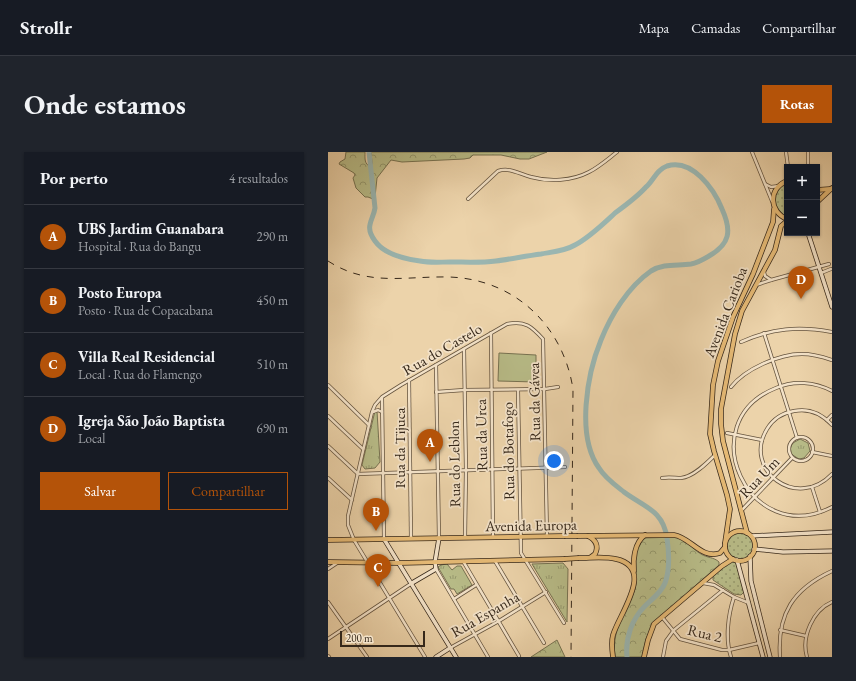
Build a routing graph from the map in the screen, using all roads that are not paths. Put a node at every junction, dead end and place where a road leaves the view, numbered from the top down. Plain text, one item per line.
1 (617, 152) edge
2 (752, 152) edge
3 (786, 152) edge
4 (808, 152) edge
5 (788, 164) edge
6 (808, 164) edge
7 (784, 183) edge
8 (764, 184) junction
9 (779, 186) junction
10 (832, 188) edge
11 (820, 190) edge
12 (468, 199) dead end
13 (819, 200) edge
14 (772, 202) junction
15 (774, 209) junction
16 (784, 218) edge
17 (784, 223) edge
18 (809, 236) edge
19 (829, 264) dead end
20 (818, 267) junction
21 (831, 269) edge
22 (764, 271) junction
23 (820, 273) junction
24 (771, 280) junction
25 (756, 286) junction
26 (832, 307) edge
27 (526, 324) joint
28 (832, 332) edge
29 (491, 333) junction
30 (764, 333) junction
31 (741, 342) dead end
32 (464, 349) junction
33 (773, 360) junction
34 (832, 360) edge
35 (436, 365) junction
36 (409, 380) junction
37 (328, 385) edge
38 (781, 386) junction
39 (558, 387) dead end
40 (731, 388) dead end
41 (545, 389) junction
42 (464, 390) junction
43 (491, 390) junction
44 (518, 390) junction
45 (832, 391) edge
46 (436, 392) junction
47 (382, 397) junction
48 (372, 412) junction
49 (382, 412) junction
50 (789, 412) junction
51 (832, 415) edge
52 (328, 416) edge
53 (827, 420) junction
54 (369, 425) junction
55 (832, 426) edge
56 (726, 433) dead end
57 (735, 434) junction
58 (797, 438) junction
59 (762, 440) junction
60 (328, 446) edge
61 (364, 449) junction
62 (812, 452) junction
63 (715, 455) junction
64 (832, 456) edge
65 (792, 458) junction
66 (565, 467) dead end
67 (546, 468) junction
68 (520, 469) junction
69 (466, 470) junction
70 (492, 470) junction
71 (438, 471) junction
72 (410, 472) junction
73 (383, 473) junction
74 (358, 474) junction
75 (832, 474) edge
76 (328, 478) edge
77 (662, 478) dead end
78 (773, 478) junction
79 (812, 487) junction
80 (755, 498) junction
81 (352, 500) junction
82 (832, 507) edge
83 (741, 511) junction
84 (820, 512) junction
85 (832, 532) edge
86 (749, 534) junction
87 (645, 535) junction
88 (548, 536) junction
89 (587, 536) junction
90 (493, 537) junction
91 (521, 537) junction
92 (439, 538) junction
93 (465, 538) junction
94 (384, 539) junction
95 (411, 539) junction
96 (328, 540) edge
97 (354, 540) junction
98 (725, 545) junction
99 (754, 548) junction
100 (832, 550) edge
101 (750, 556) junction
102 (585, 558) junction
103 (494, 560) junction
104 (524, 560) junction
105 (735, 560) junction
106 (463, 561) junction
107 (328, 562) edge
108 (338, 562) junction
109 (400, 562) junction
110 (435, 562) junction
111 (369, 563) junction
112 (328, 569) edge
113 (436, 569) junction
114 (832, 571) edge
115 (634, 575) junction
116 (709, 577) junction
117 (412, 583) junction
118 (702, 583) junction
119 (476, 585) junction
120 (714, 585) junction
121 (723, 590) junction
122 (546, 592) junction
123 (746, 592) junction
124 (734, 596) junction
125 (389, 597) junction
126 (737, 598) junction
127 (454, 599) junction
128 (328, 602) edge
129 (832, 602) edge
130 (749, 604) junction
131 (522, 606) junction
132 (662, 617) junction
133 (499, 621) junction
134 (564, 623) dead end
135 (346, 627) junction
136 (674, 630) junction
137 (780, 630) junction
138 (474, 634) junction
139 (806, 636) junction
140 (328, 639) edge
141 (544, 642) dead end
142 (759, 643) junction
143 (450, 648) junction
144 (729, 650) junction
145 (519, 656) edge
146 (367, 657) edge
147 (425, 657) edge
148 (436, 657) edge
149 (456, 657) edge
150 (488, 657) edge
151 (614, 657) edge
152 (644, 657) edge
153 (663, 657) edge
154 (732, 657) edge
155 (763, 657) edge
156 (770, 657) edge
157 (780, 657) edge
158 (807, 657) edge

1 - 12 street
2 - 8 street
3 - 5 street
4 - 6 street
7 - 9 main road
8 - 9 street
8 - 14 street
9 - 14 main road
10 - 11 main road
10 - 13 main road
14 - 15 main road
15 - 16 main road
15 - 63 main road, Avenida Carioba
17 - 22 main road, Avenida Carioba
18 - 20 main road
19 - 20 street
20 - 23 main road
20 - 24 street
21 - 23 street
22 - 24 street
22 - 25 main road, Avenida Carioba
23 - 26 main road
24 - 25 street
25 - 83 main road, Avenida Carioba
27 - 29 street, Rua do Castelo
27 - 41 street, Rua da Gávea
28 - 30 street
29 - 32 street, Rua do Castelo
29 - 43 street, Rua da Urca
30 - 31 street
30 - 33 street
32 - 35 street, Rua do Castelo
32 - 42 street, Rua do Leblon
33 - 34 street
33 - 38 street
33 - 40 street
35 - 36 street, Rua do Castelo
35 - 46 street
36 - 47 street, Rua do Castelo
36 - 72 street, Rua da Tijuca
37 - 54 street
38 - 45 street
38 - 50 street
38 - 57 street
39 - 41 street
41 - 44 street
41 - 67 street, Rua da Gávea
42 - 43 street
42 - 46 street
42 - 69 street, Rua do Leblon
43 - 44 street
43 - 70 street, Rua da Urca
44 - 68 street, Rua do Botafogo
46 - 71 street
47 - 48 street, Rua do Castelo
47 - 49 street
48 - 49 street
48 - 54 street, Rua do Castelo
49 - 73 street
50 - 53 street
50 - 58 street
50 - 59 street
51 - 53 street
52 - 61 street
53 - 55 street
54 - 61 street, Rua do Castelo
56 - 57 street
57 - 59 street
57 - 80 street
58 - 62 street
58 - 65 street
59 - 78 street
60 - 74 street
61 - 74 street, Rua do Castelo
62 - 64 street
62 - 65 street
63 - 77 street
63 - 98 main road, Avenida Carioba
65 - 78 street, Rua Um
66 - 67 street
67 - 68 street
67 - 88 street, Rua da Gávea
68 - 70 street
68 - 91 street, Rua do Botafogo
69 - 70 street
69 - 71 street
69 - 93 street, Rua do Leblon
70 - 90 street, Rua da Urca
71 - 72 street
71 - 92 street
72 - 73 street
72 - 95 street, Rua da Tijuca
73 - 74 street
73 - 94 street
74 - 81 street, Rua do Castelo
75 - 79 street
76 - 81 street
78 - 79 street
78 - 80 street, Rua Um
79 - 84 street
80 - 83 street, Rua Um
80 - 84 street
81 - 97 street, Rua do Castelo
82 - 84 street
83 - 86 main road, Avenida Carioba
85 - 86 main road
86 - 98 main road
86 - 99 main road
87 - 89 main road, Avenida Europa
87 - 98 main road, Avenida Europa
87 - 115 main road
88 - 89 main road, Avenida Europa, bridge
88 - 91 main road, Avenida Europa
89 - 102 main road
90 - 91 main road, Avenida Europa
90 - 93 main road, Avenida Europa
91 - 104 street, Rua do Botafogo
92 - 93 main road, Avenida Europa
92 - 95 main road, Avenida Europa
92 - 110 main road
94 - 95 main road, Avenida Europa
94 - 97 main road, Avenida Europa
94 - 109 main road
96 - 97 main road, Avenida Europa
97 - 111 street, Rua do Castelo
98 - 105 main road
99 - 100 main road
99 - 101 main road
101 - 105 main road
101 - 156 main road
102 - 104 main road, bridge
102 - 115 main road
103 - 104 main road
103 - 106 main road
103 - 131 street
104 - 122 street
105 - 116 main road
105 - 123 main road
106 - 110 main road
106 - 119 street
107 - 108 main road
108 - 111 main road
108 - 112 street
109 - 110 main road
109 - 111 main road
109 - 117 main road
110 - 113 main road
111 - 125 street, Rua do Castelo
113 - 117 main road
113 - 127 street
114 - 137 street
115 - 151 main road
116 - 118 main road
116 - 120 street
117 - 125 street
117 - 143 main road
118 - 120 street
118 - 132 main road
119 - 127 street
119 - 133 street
120 - 121 street
121 - 124 street
121 - 136 street
122 - 131 street, Rua Espanha
122 - 134 street
123 - 126 street
123 - 130 main road
124 - 126 street
124 - 144 street
125 - 135 street
125 - 147 street, Rua do Castelo
126 - 130 street
127 - 138 street
128 - 135 street
129 - 139 street
130 - 142 main road
131 - 133 street, Rua Espanha
131 - 141 street
132 - 136 street, Rua 2
132 - 152 main road
133 - 138 street, Rua Espanha
133 - 145 street
135 - 140 street
135 - 146 street
136 - 144 street, Rua 2
136 - 153 street
137 - 139 street
137 - 157 street
138 - 143 street, Rua Espanha
138 - 150 street
139 - 158 street
142 - 144 street, Rua 2
142 - 155 main road
143 - 148 main road, Rua Espanha
143 - 149 main road
144 - 154 street

